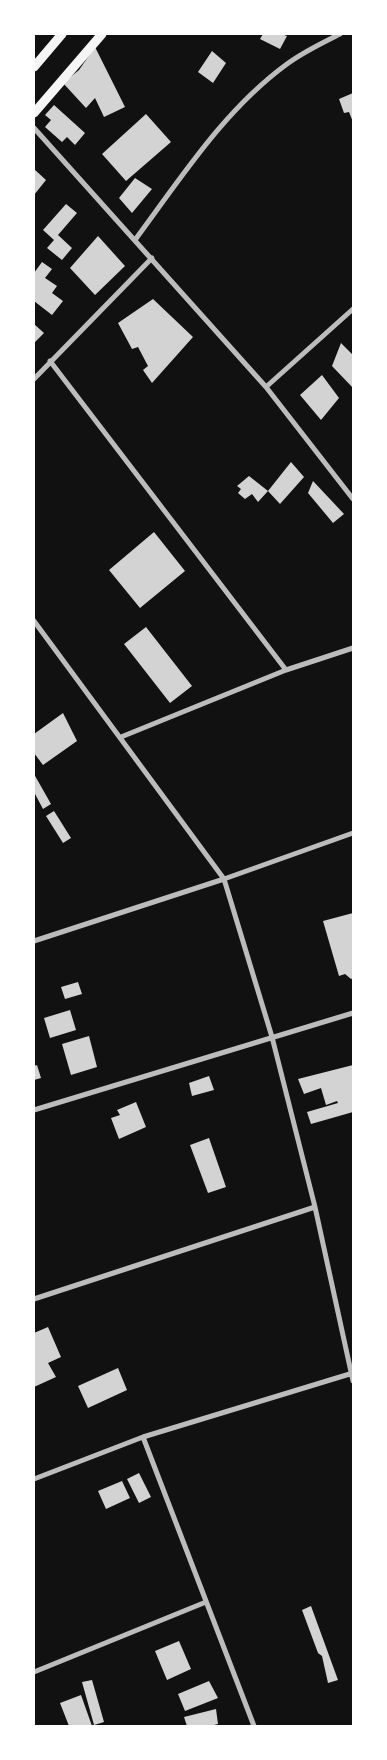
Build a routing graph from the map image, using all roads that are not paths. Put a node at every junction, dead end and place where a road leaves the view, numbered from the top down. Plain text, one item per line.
1 (62, 34) edge
2 (102, 34) edge
3 (340, 34) edge
4 (34, 67) edge
5 (34, 113) edge
6 (34, 128) edge
7 (135, 240) junction
8 (152, 258) junction
9 (353, 309) edge
10 (50, 361) junction
11 (34, 379) edge
12 (266, 387) junction
13 (353, 500) edge
14 (34, 621) edge
15 (353, 648) edge
16 (286, 670) junction
17 (120, 737) junction
18 (353, 833) edge
19 (224, 879) junction
20 (34, 941) edge
21 (353, 1013) edge
22 (272, 1037) junction
23 (34, 1110) edge
24 (315, 1207) junction
25 (34, 1298) edge
26 (352, 1373) edge
27 (353, 1381) edge
28 (143, 1437) junction
29 (34, 1479) edge
30 (206, 1602) junction
31 (34, 1672) edge
32 (254, 1726) edge

1 - 4 main road
2 - 5 main road
3 - 7 street
6 - 7 street
7 - 8 street
8 - 10 street
8 - 12 street
9 - 12 street
10 - 11 street
10 - 16 street
12 - 13 street
14 - 17 street
15 - 16 street
16 - 17 street
17 - 19 street
18 - 19 street
19 - 20 street
19 - 22 street
21 - 22 street
22 - 23 street
22 - 24 street
24 - 25 street
24 - 26 street
26 - 27 street
26 - 28 street
28 - 29 street
28 - 30 street
30 - 31 street
30 - 32 street

